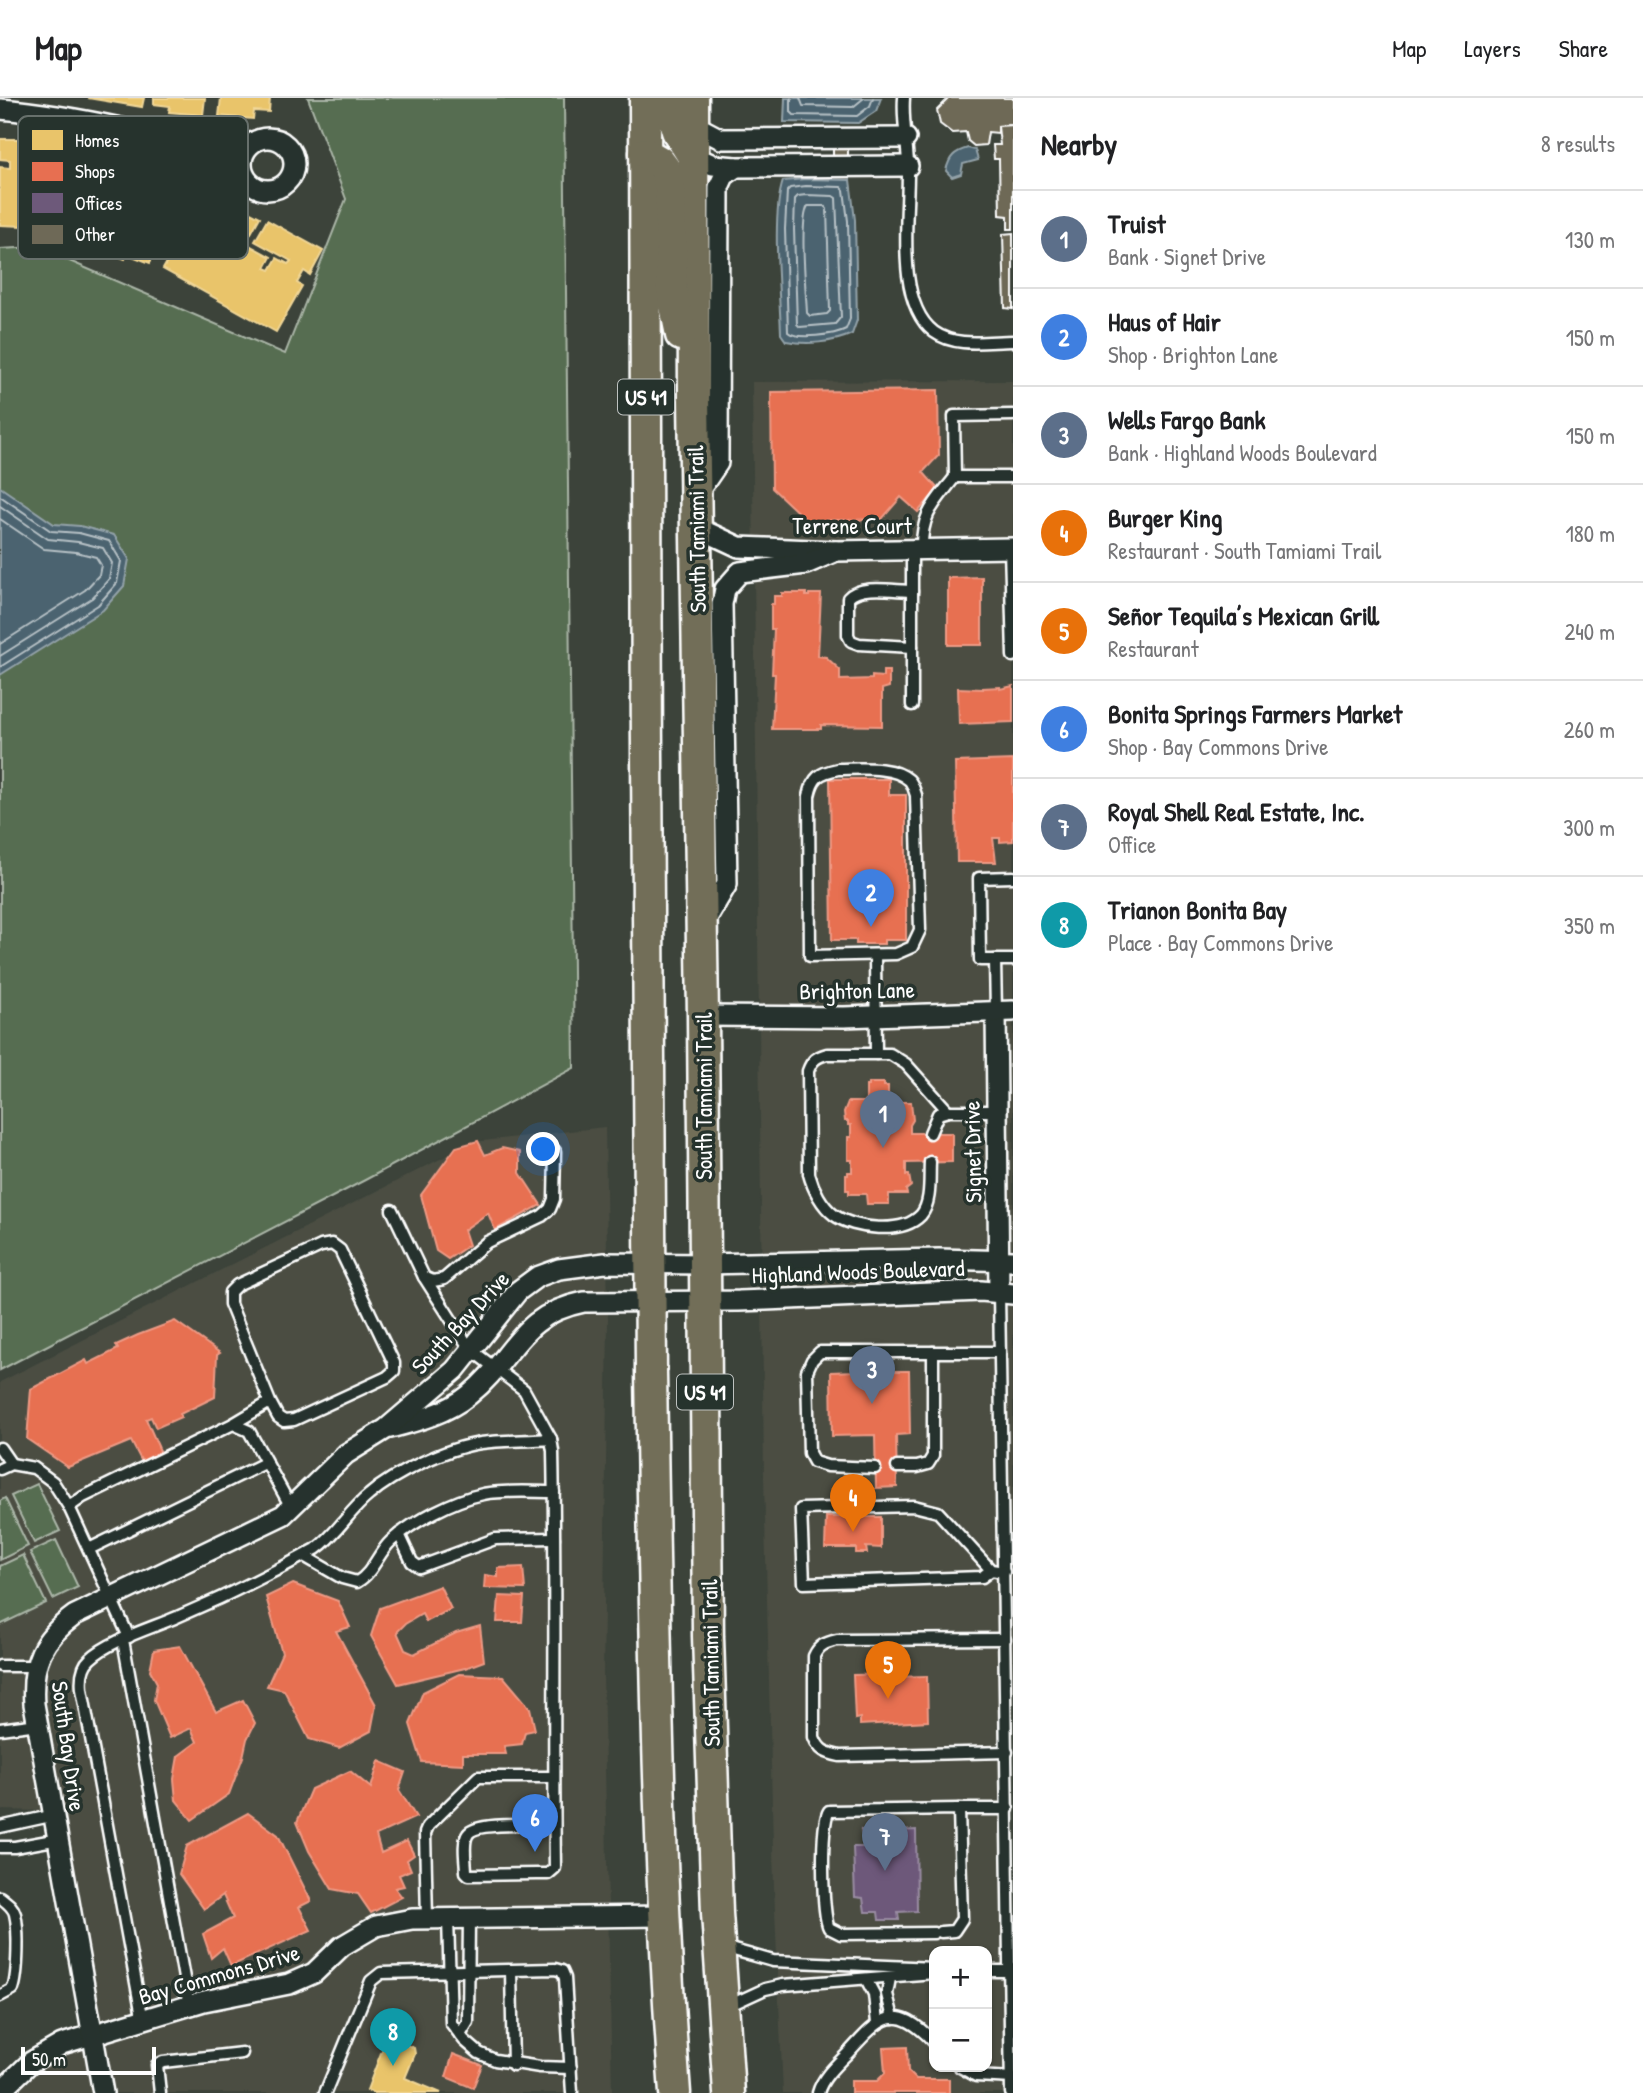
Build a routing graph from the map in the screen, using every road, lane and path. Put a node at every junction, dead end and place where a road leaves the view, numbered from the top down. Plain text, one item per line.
1 (645, 98) edge
2 (667, 98) edge
3 (904, 98) edge
4 (0, 109) edge
5 (693, 109) edge
6 (58, 116) edge
7 (906, 138) junction
8 (645, 153) junction
9 (693, 156) junction
10 (908, 166) junction
11 (736, 167) junction
12 (1013, 341) edge
13 (694, 397) junction
14 (1013, 415) edge
15 (955, 477) junction
16 (1013, 477) edge
17 (695, 496) junction
18 (696, 527) junction
19 (1012, 548) edge
20 (917, 550) junction
21 (836, 551) junction
22 (912, 592) junction
23 (912, 647) junction
24 (1013, 656) edge
25 (912, 705) dead end
26 (1013, 877) edge
27 (702, 928) junction
28 (875, 956) junction
29 (995, 960) junction
30 (1013, 960) edge
31 (1004, 1012) edge
32 (875, 1014) junction
33 (703, 1016) junction
34 (876, 1054) junction
35 (948, 1111) junction
36 (996, 1111) junction
37 (930, 1133) dead end
38 (555, 1151) dead end
39 (930, 1162) dead end
40 (392, 1210) dead end
41 (1006, 1260) edge
42 (649, 1264) junction
43 (705, 1264) junction
44 (424, 1277) junction
45 (1006, 1293) edge
46 (704, 1301) junction
47 (650, 1302) junction
48 (470, 1349) junction
49 (933, 1352) junction
50 (1000, 1352) junction
51 (495, 1368) junction
52 (270, 1402) junction
53 (233, 1424) junction
54 (386, 1429) junction
55 (551, 1439) junction
56 (0, 1448) edge
57 (265, 1463) junction
58 (11, 1464) junction
59 (897, 1467) dead end
60 (875, 1468) dead end
61 (0, 1469) edge
62 (554, 1492) junction
63 (69, 1507) junction
64 (291, 1507) junction
65 (1008, 1511) edge
66 (399, 1534) junction
67 (554, 1538) junction
68 (89, 1549) junction
69 (303, 1556) junction
70 (992, 1570) junction
71 (1004, 1572) junction
72 (111, 1598) junction
73 (126, 1639) junction
74 (1005, 1639) junction
75 (0, 1666) edge
76 (35, 1666) junction
77 (38, 1724) junction
78 (0, 1729) edge
79 (1007, 1752) junction
80 (554, 1777) junction
81 (959, 1809) junction
82 (1008, 1809) junction
83 (55, 1815) junction
84 (554, 1825) junction
85 (0, 1827) edge
86 (59, 1839) junction
87 (0, 1847) edge
88 (1011, 1874) edge
89 (0, 1898) edge
90 (664, 1916) junction
91 (469, 1918) junction
92 (427, 1919) junction
93 (449, 1919) junction
94 (719, 1945) junction
95 (470, 1971) junction
96 (511, 1971) junction
97 (929, 1971) edge
98 (992, 1971) edge
99 (1010, 1971) junction
100 (450, 1972) junction
101 (929, 1972) edge
102 (890, 1978) junction
103 (866, 1979) junction
104 (0, 1996) edge
105 (189, 2006) junction
106 (723, 2009) junction
107 (893, 2018) junction
108 (143, 2021) junction
109 (877, 2023) junction
110 (93, 2034) junction
111 (460, 2035) junction
112 (929, 2037) edge
113 (242, 2053) dead end
114 (513, 2064) junction
115 (571, 2067) junction
116 (969, 2072) edge
117 (1012, 2079) edge
118 (0, 2092) edge
119 (103, 2093) edge
120 (160, 2093) edge
121 (325, 2093) edge
122 (572, 2093) edge
123 (675, 2093) edge
124 (729, 2093) edge
125 (818, 2093) edge
126 (1011, 2093) edge

1 - 8 main road, US 41
2 - 9 main road
3 - 7 lane
4 - 6 street
5 - 7 street
5 - 9 main road, South Tamiami Trail / US 41
7 - 10 lane
8 - 13 main road
8 - 42 main road, US 41
9 - 11 street
9 - 13 main road, South Tamiami Trail / US 41
10 - 11 street
10 - 12 lane
11 - 17 street
13 - 17 main road, South Tamiami Trail / US 41
14 - 15 lane
15 - 16 lane
15 - 20 lane
17 - 18 main road, South Tamiami Trail / US 41
18 - 21 street, Terrene Court
18 - 27 main road, South Tamiami Trail / US 41
19 - 20 street, Terrene Court
19 - 24 lane
20 - 21 street, Terrene Court
20 - 22 lane
21 - 27 street
22 - 23 lane
22 - 23 lane
23 - 25 lane
26 - 29 lane
27 - 33 main road, South Tamiami Trail / US 41
28 - 28 lane
28 - 32 lane
29 - 30 lane
29 - 31 lane
31 - 32 street, Brighton Lane
31 - 36 street, Signet Drive
32 - 33 street, Brighton Lane
32 - 34 lane
33 - 43 main road, South Tamiami Trail / US 41
34 - 35 lane
34 - 39 lane
35 - 36 lane
35 - 37 lane
36 - 41 street, Signet Drive
38 - 44 lane
40 - 44 lane
41 - 43 street, Highland Woods Boulevard
41 - 45 street, Signet Drive
42 - 43 street, South Bay Drive
42 - 47 main road, US 41
42 - 48 street, South Bay Drive
43 - 46 main road, South Tamiami Trail / US 41
44 - 48 lane
45 - 46 street, Highland Woods Boulevard
45 - 50 lane
46 - 47 street, South Bay Drive
46 - 94 main road, South Tamiami Trail / US 41
47 - 51 street, South Bay Drive
47 - 90 main road, US 41
48 - 51 lane
48 - 54 street, South Bay Drive
49 - 50 lane
49 - 59 lane
49 - 60 lane
50 - 65 lane
51 - 54 street, South Bay Drive
51 - 55 lane
52 - 52 lane
52 - 53 lane
53 - 57 lane
53 - 63 lane
54 - 64 street, South Bay Drive
55 - 62 lane
55 - 69 lane
56 - 58 lane
57 - 64 lane
57 - 68 lane
58 - 61 lane
58 - 63 lane
62 - 66 lane
62 - 67 lane
63 - 68 lane
64 - 72 street, South Bay Drive
65 - 71 lane
66 - 67 lane
66 - 69 lane
67 - 80 lane
68 - 72 lane
69 - 73 lane
70 - 70 lane
70 - 71 lane
71 - 74 lane
72 - 73 lane
72 - 76 street, South Bay Drive
73 - 105 lane
73 - 108 lane
74 - 79 lane
74 - 79 lane
75 - 76 lane
76 - 77 street, South Bay Drive
77 - 78 lane
77 - 83 street, South Bay Drive
79 - 82 lane
80 - 84 lane
80 - 92 lane
81 - 81 lane
81 - 82 lane
82 - 88 lane
83 - 85 lane
83 - 86 street, South Bay Drive
84 - 84 lane
86 - 87 lane
86 - 110 street, South Bay Drive
88 - 99 lane
89 - 104 lane
90 - 91 street, Bay Commons Drive
90 - 123 main road, US 41
91 - 93 street, Bay Commons Drive
91 - 95 lane
92 - 93 street, Bay Commons Drive
92 - 105 street, Bay Commons Drive
93 - 100 lane
94 - 97 lane
94 - 106 main road, South Tamiami Trail / US 41
95 - 96 lane
95 - 100 lane
95 - 111 lane
96 - 114 lane
96 - 115 lane
98 - 99 lane
99 - 117 lane
100 - 111 lane
100 - 121 lane
101 - 102 lane
102 - 103 lane
102 - 107 lane
103 - 106 lane
103 - 109 lane
105 - 108 street, Bay Commons Drive
106 - 124 main road, South Tamiami Trail / US 41
107 - 109 lane
107 - 112 lane
108 - 110 street, Bay Commons Drive
109 - 125 lane
110 - 118 street, Bay Commons Drive
110 - 119 street, South Bay Drive
111 - 114 lane
113 - 120 lane
114 - 115 lane
115 - 122 lane
116 - 117 lane
117 - 126 lane

